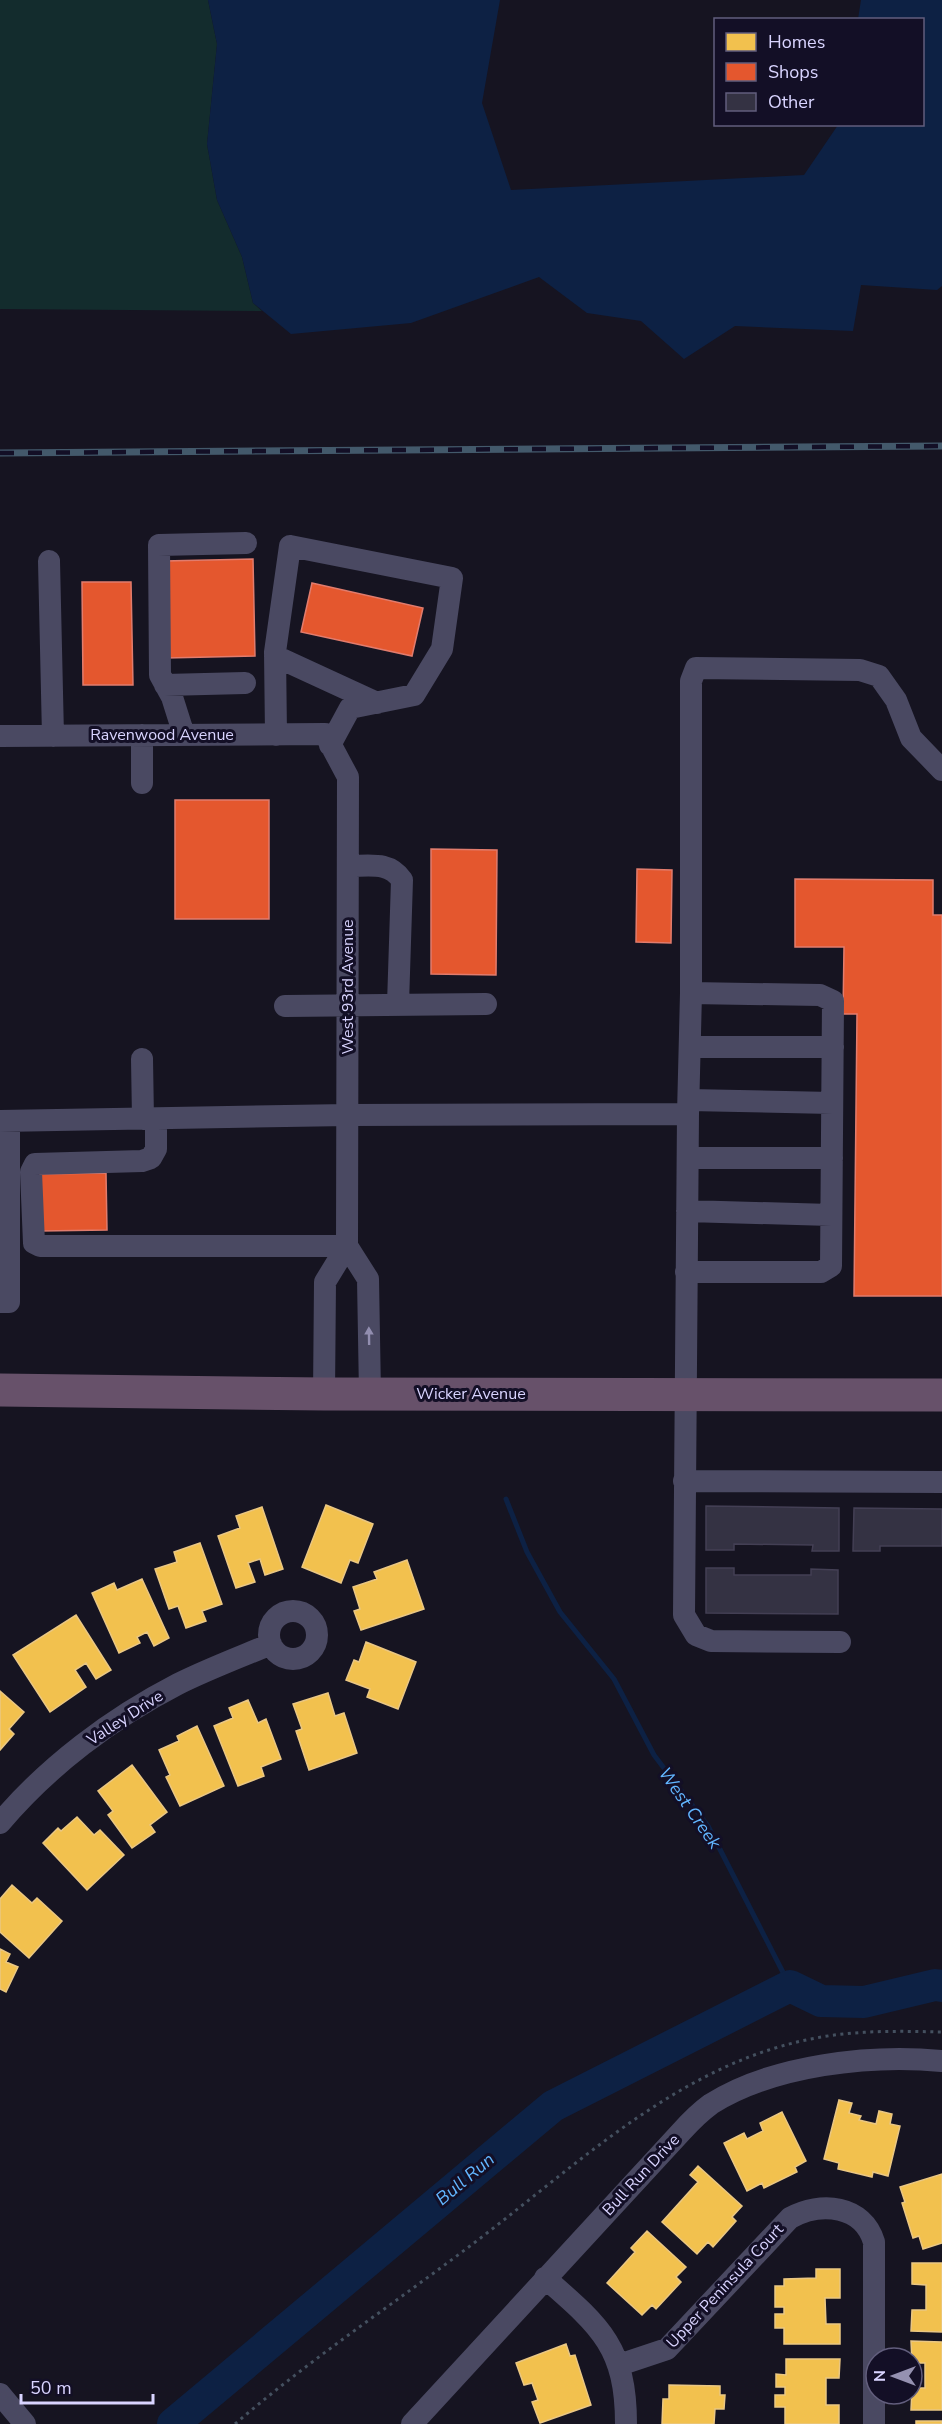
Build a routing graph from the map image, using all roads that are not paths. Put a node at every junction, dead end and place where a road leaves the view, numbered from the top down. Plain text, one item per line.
1 (246, 543) dead end
2 (49, 561) dead end
3 (275, 656) junction
4 (245, 683) dead end
5 (165, 685) junction
6 (377, 703) junction
7 (142, 735) junction
8 (184, 735) junction
9 (276, 735) junction
10 (0, 736) edge
11 (53, 736) junction
12 (327, 740) junction
13 (942, 770) edge
14 (142, 783) dead end
15 (348, 866) junction
16 (691, 993) junction
17 (348, 1004) junction
18 (398, 1004) junction
19 (486, 1004) dead end
20 (285, 1006) dead end
21 (690, 1047) junction
22 (833, 1047) junction
23 (142, 1059) dead end
24 (832, 1104) junction
25 (688, 1107) junction
26 (348, 1115) junction
27 (149, 1119) junction
28 (4, 1121) edge
29 (688, 1158) junction
30 (832, 1158) junction
31 (4, 1166) edge
32 (687, 1211) junction
33 (831, 1215) junction
34 (347, 1246) junction
35 (4, 1251) edge
36 (686, 1272) junction
37 (0, 1302) edge
38 (0, 1390) edge
39 (324, 1394) junction
40 (370, 1394) junction
41 (685, 1395) junction
42 (942, 1395) edge
43 (684, 1480) junction
44 (942, 1482) edge
45 (840, 1642) dead end
46 (271, 1644) dead end
47 (0, 1823) edge
48 (942, 2061) edge
49 (545, 2278) junction
50 (619, 2365) junction
51 (0, 2394) edge
52 (25, 2424) edge
53 (412, 2424) edge
54 (626, 2424) edge
55 (874, 2424) edge

1 - 5 street
2 - 11 street
3 - 6 street
3 - 6 street
3 - 9 street
4 - 5 street
5 - 8 street
6 - 12 street
7 - 8 street, Ravenwood Avenue
7 - 11 street, Ravenwood Avenue
7 - 14 street
8 - 9 street, Ravenwood Avenue
9 - 12 street, Ravenwood Avenue
10 - 11 street, Ravenwood Avenue
12 - 15 street, West 93rd Avenue
13 - 16 street
15 - 17 street, West 93rd Avenue
15 - 18 street
16 - 21 street
16 - 22 street
17 - 18 street
17 - 20 street
17 - 26 street, West 93rd Avenue
18 - 19 street
21 - 22 street
21 - 25 street
22 - 24 street
23 - 27 street
24 - 25 street
24 - 30 street
25 - 26 street
25 - 29 street
26 - 27 street
26 - 34 street, West 93rd Avenue
27 - 28 street
27 - 34 street
28 - 31 street
29 - 30 street
29 - 32 street
30 - 33 street
31 - 35 street
32 - 33 street
32 - 36 street
33 - 36 street
34 - 39 street
40 -> 34 street
35 - 37 street
36 - 41 street
38 - 39 highway, Wicker Avenue
39 - 40 highway, Wicker Avenue
40 - 41 highway, Wicker Avenue
41 - 42 highway, Wicker Avenue
41 - 43 street
43 - 44 street
43 - 45 street
46 - 47 street, Valley Drive
48 - 49 street, Bull Run Drive
49 - 50 street
49 - 53 street, Bull Run Drive
50 - 54 street
50 - 55 street, Upper Peninsula Court
51 - 52 street

